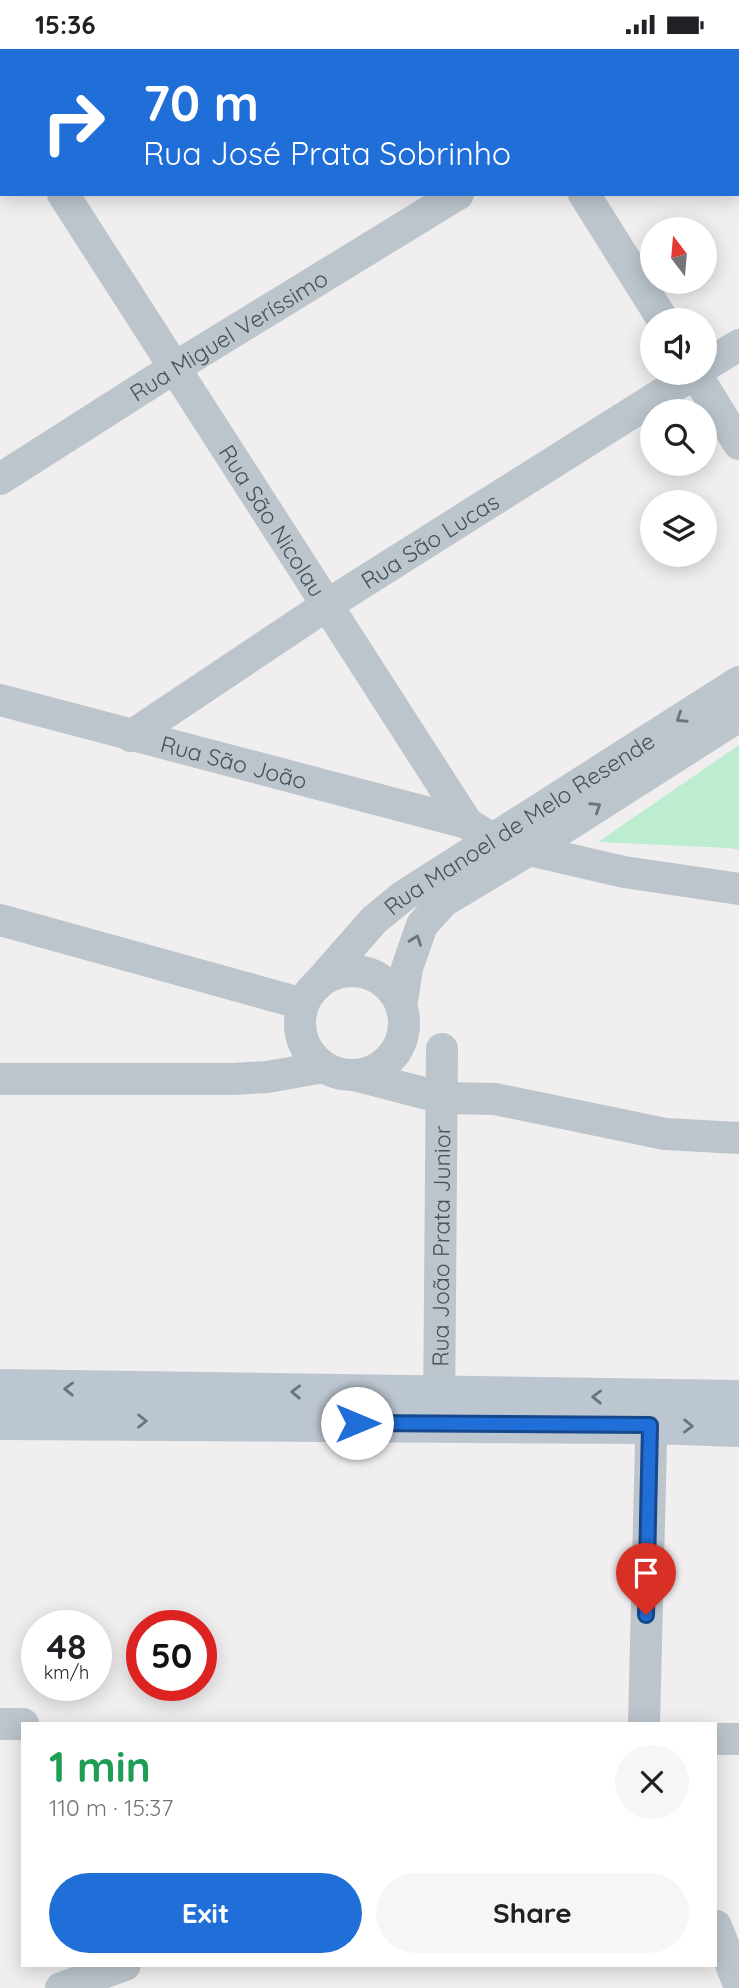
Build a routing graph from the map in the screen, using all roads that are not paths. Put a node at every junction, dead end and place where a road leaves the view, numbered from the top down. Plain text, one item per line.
1 (65, 196) edge
2 (455, 196) edge
3 (585, 196) edge
4 (655, 308) edge
5 (739, 345) edge
6 (717, 359) edge
7 (174, 368) junction
8 (676, 385) edge
9 (702, 385) edge
10 (739, 444) edge
11 (0, 479) edge
12 (327, 605) junction
13 (739, 682) edge
14 (0, 701) edge
15 (739, 716) edge
16 (131, 736) junction
17 (480, 831) junction
18 (529, 850) junction
19 (739, 889) edge
20 (0, 920) edge
21 (310, 994) junction
22 (402, 1010) junction
23 (442, 1049) junction
24 (324, 1067) junction
25 (354, 1075) junction
26 (0, 1079) edge
27 (443, 1098) junction
28 (495, 1099) junction
29 (739, 1138) edge
30 (0, 1388) edge
31 (739, 1399) edge
32 (440, 1409) junction
33 (651, 1412) junction
34 (0, 1420) edge
35 (739, 1428) edge
36 (644, 1722) edge
37 (0, 1724) edge
38 (21, 1724) edge
39 (717, 1739) edge
40 (739, 1739) edge
41 (717, 1929) edge
42 (119, 1967) edge
43 (739, 1985) edge
44 (61, 1988) edge

1 - 7 street, Rua São Nicolau
2 - 7 street, Rua Miguel Veríssimo
3 - 4 street
5 - 6 street
7 - 11 street, Rua Miguel Veríssimo
7 - 12 street, Rua São Nicolau
8 - 12 street, Rua São Lucas
9 - 10 street
12 - 16 street, Rua São Lucas
12 - 17 street, Rua São Nicolau
13 -> 17 street, Rua Manoel de Melo Resende
14 - 16 street, Rua São João
18 -> 15 street, Rua Manoel de Melo Resende
16 - 17 street, Rua São João
17 - 18 street, Rua São João
17 - 21 street, Rua Manoel de Melo Resende
18 - 19 street, Rua São João
22 -> 18 street, Rua Manoel de Melo Resende
20 - 21 street
21 - 22 street
21 - 24 street
22 - 23 street
22 - 25 street
23 - 27 street, Rua João Prata Junior
23 - 28 street
24 - 25 street
24 - 26 street
25 - 27 street
27 - 28 street
27 - 32 street, Rua João Prata Junior
28 - 29 street
32 -> 30 main road
31 - 33 main road
32 - 33 main road
34 -> 32 main road
33 -> 35 main road
33 - 36 street
37 - 38 street
39 - 40 street
41 - 43 street
42 - 44 street

